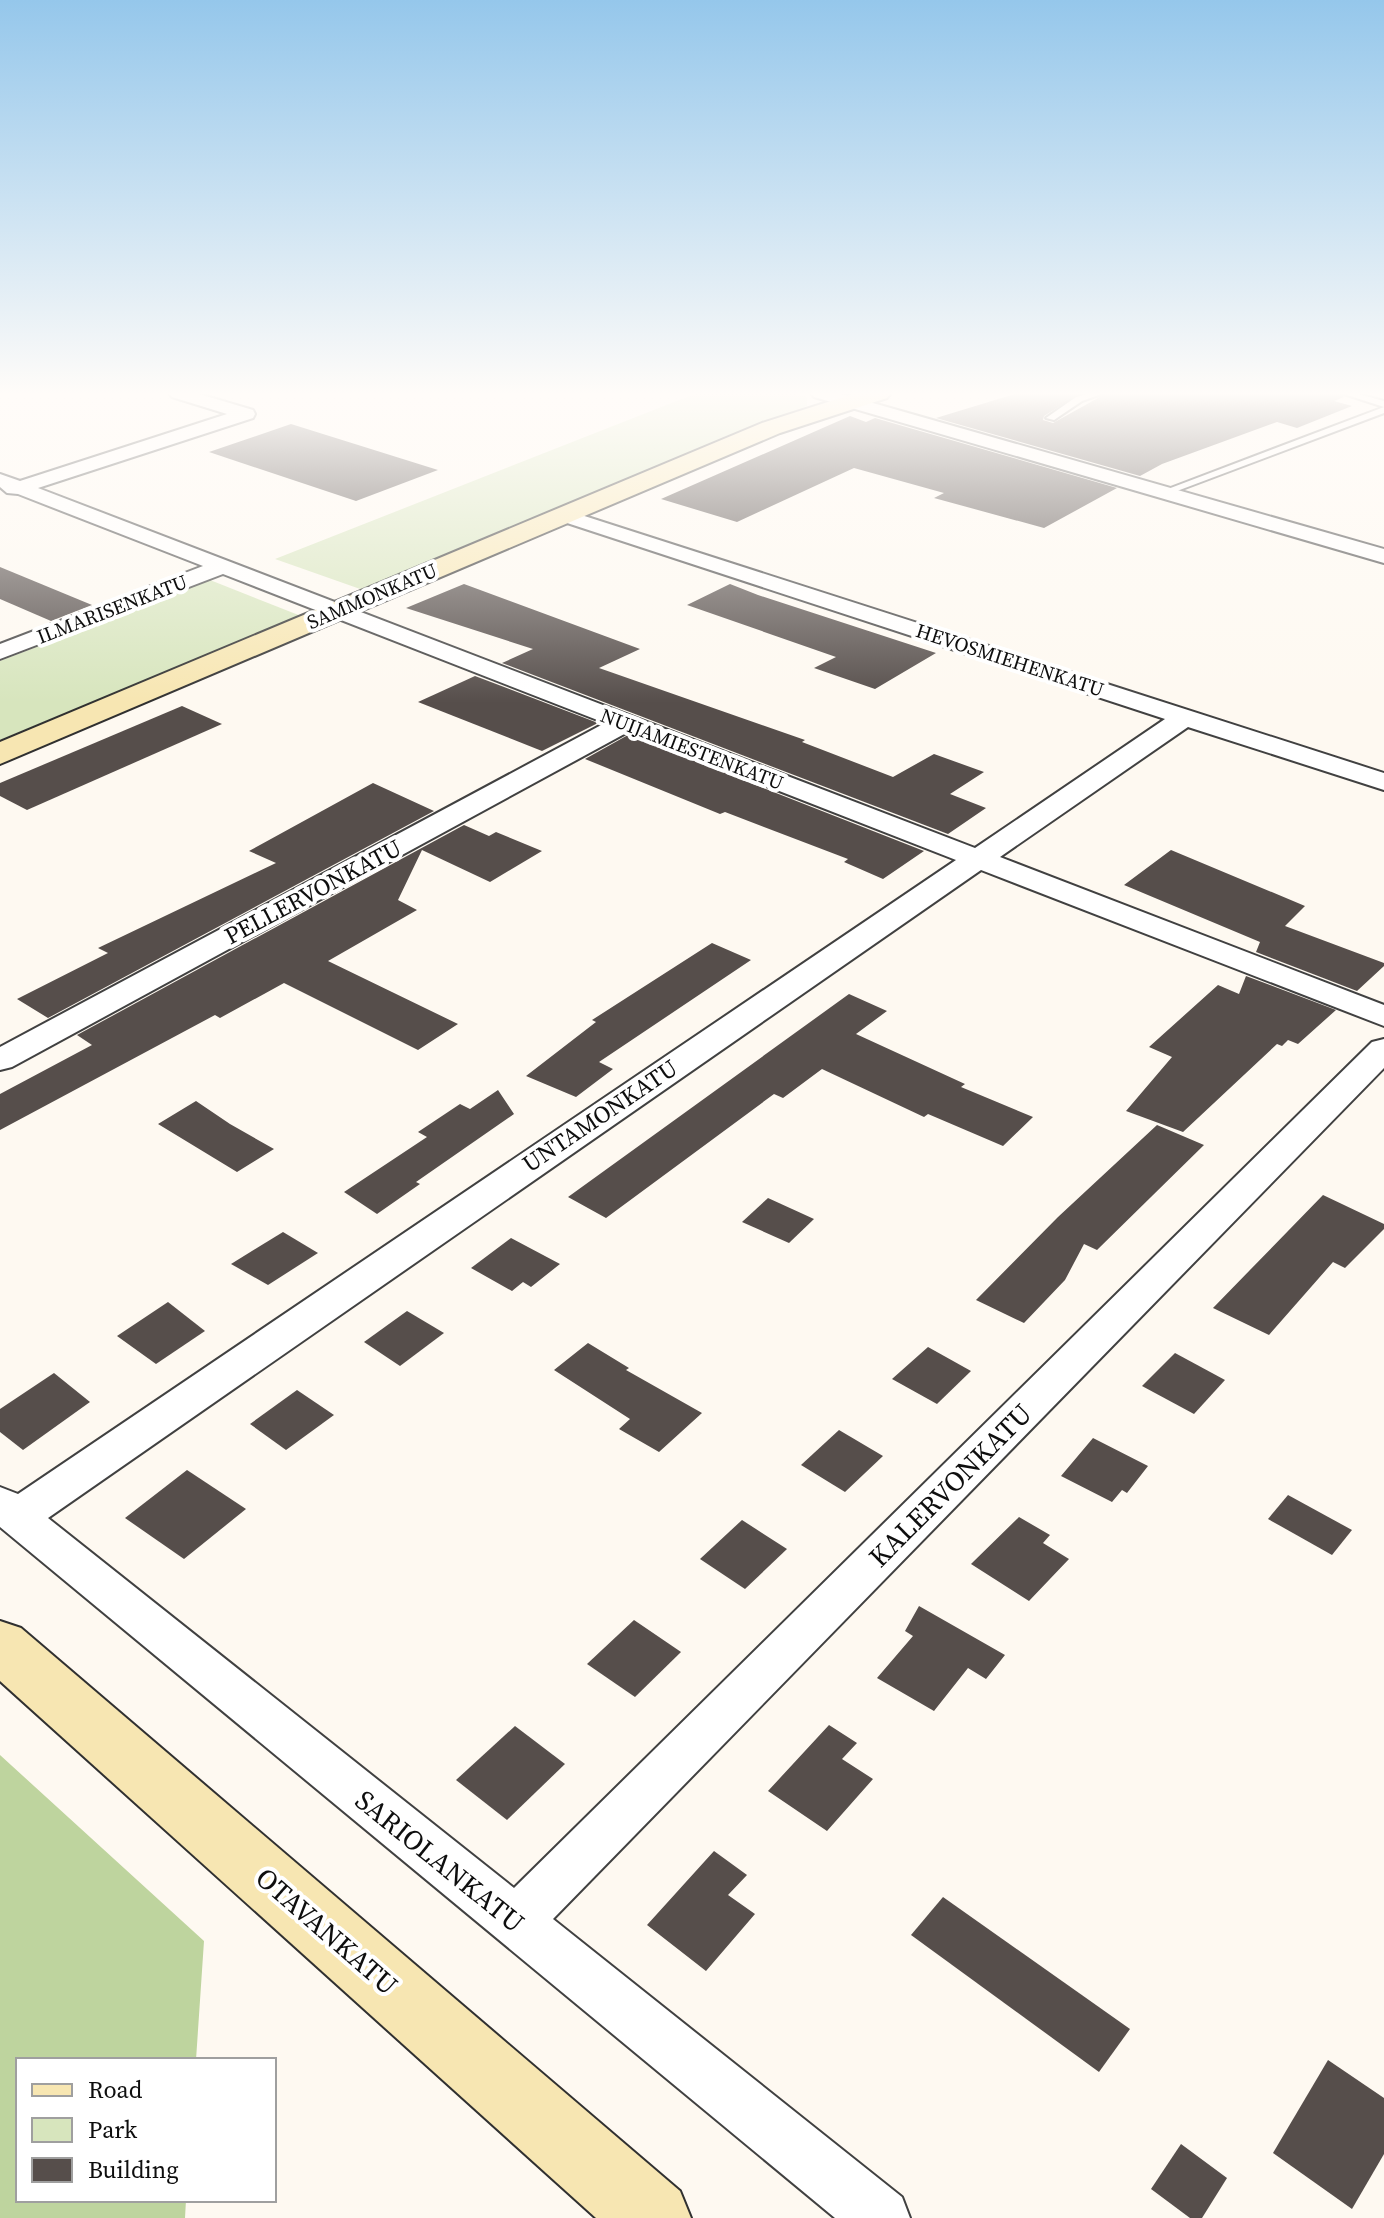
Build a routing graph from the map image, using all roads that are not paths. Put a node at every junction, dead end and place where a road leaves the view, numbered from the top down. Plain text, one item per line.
1 (33, 497) edge
2 (611, 497) edge
3 (1180, 497) edge
4 (565, 516) junction
5 (1384, 556) edge
6 (224, 566) junction
7 (339, 609) junction
8 (0, 652) edge
9 (1185, 717) junction
10 (625, 723) junction
11 (0, 754) edge
12 (1384, 782) edge
13 (975, 859) junction
14 (1384, 1016) edge
15 (1384, 1049) edge
16 (0, 1060) edge
17 (8, 1510) edge
18 (0, 1645) edge
19 (515, 1922) junction
20 (653, 2218) edge
21 (881, 2218) edge

1 - 6 street, NUIJAMIESTENKATU
2 - 4 street, SAMMONKATU
3 - 5 street
4 - 7 street, SAMMONKATU
4 - 9 street, HEVOSMIEHENKATU
6 - 7 street, NUIJAMIESTENKATU
6 - 8 street, ILMARISENKATU
7 - 10 street, NUIJAMIESTENKATU
7 - 11 street, SAMMONKATU
9 - 12 street, HEVOSMIEHENKATU
9 - 13 street, UNTAMONKATU
10 - 13 street, NUIJAMIESTENKATU
10 - 16 street, PELLERVONKATU
13 - 14 street, NUIJAMIESTENKATU
13 - 17 street, UNTAMONKATU
15 - 19 street, KALERVONKATU
17 - 19 street, SARIOLANKATU
18 - 20 street, OTAVANKATU
19 - 21 street, SARIOLANKATU

